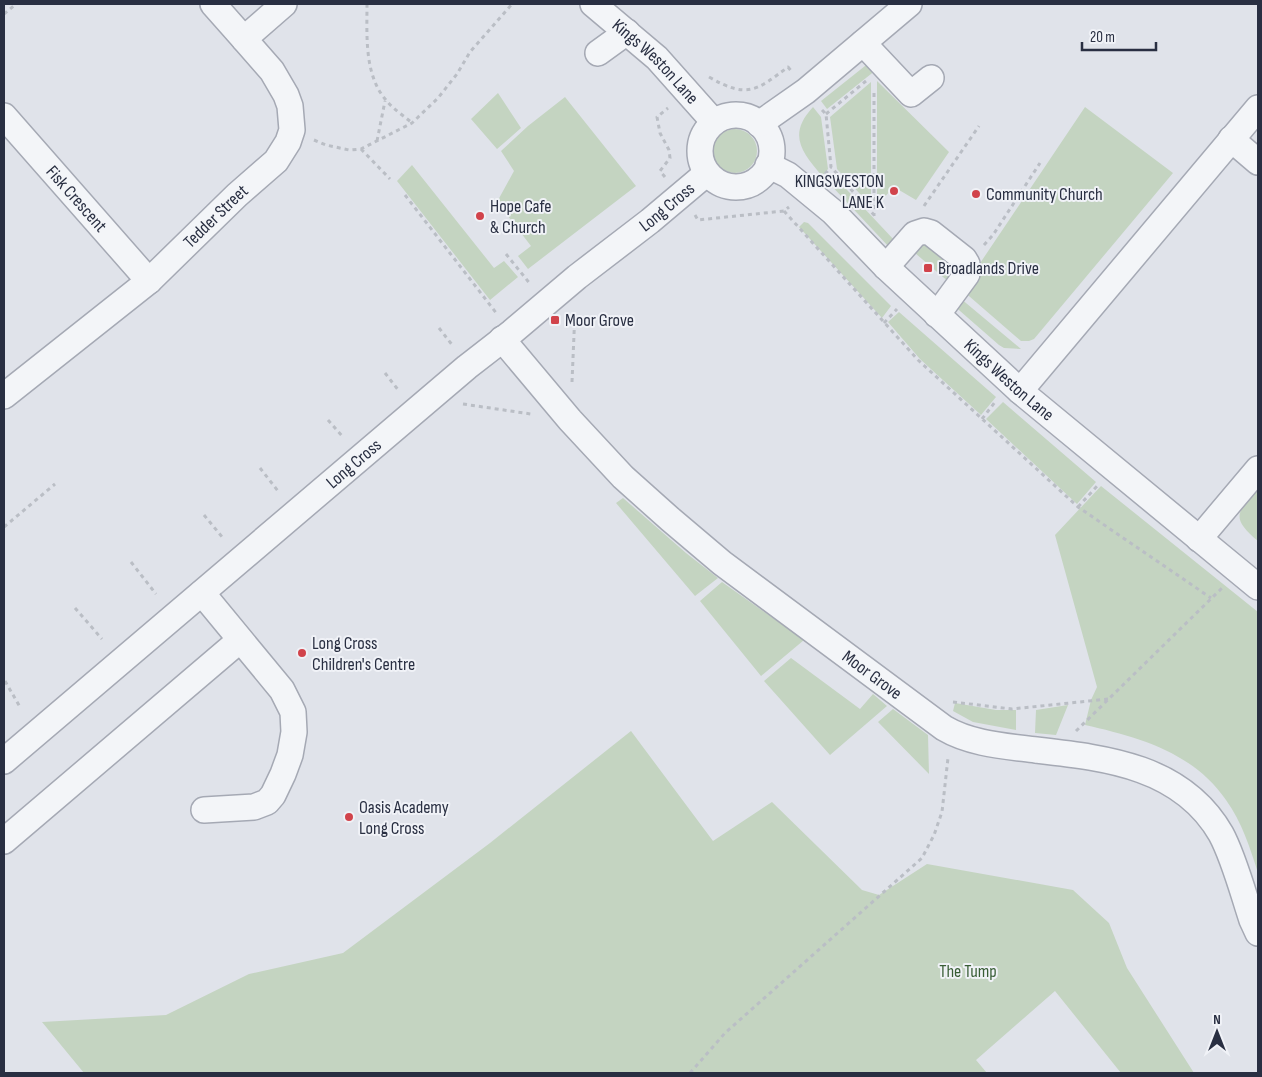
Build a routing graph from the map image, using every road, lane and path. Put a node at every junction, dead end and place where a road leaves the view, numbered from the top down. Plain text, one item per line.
1 (16, 4) edge
2 (213, 4) edge
3 (284, 4) edge
4 (367, 4) edge
5 (512, 4) edge
6 (594, 4) edge
7 (909, 4) edge
8 (4, 14) edge
9 (627, 32) junction
10 (244, 39) junction
11 (864, 43) junction
12 (598, 53) dead end
13 (931, 78) dead end
14 (867, 80) dead end
15 (874, 84) dead end
16 (806, 91) junction
17 (385, 100) junction
18 (1258, 108) edge
19 (826, 114) junction
20 (4, 116) edge
21 (714, 122) junction
22 (412, 123) junction
23 (759, 124) junction
24 (980, 126) dead end
25 (292, 130) junction
26 (1231, 139) junction
27 (377, 142) junction
28 (361, 149) junction
29 (1258, 162) edge
30 (1040, 163) dead end
31 (768, 165) junction
32 (831, 167) junction
33 (707, 173) junction
34 (390, 179) dead end
35 (808, 191) junction
36 (405, 194) dead end
37 (682, 195) junction
38 (784, 212) junction
39 (874, 216) junction
40 (924, 231) junction
41 (904, 247) junction
42 (506, 254) dead end
43 (967, 264) junction
44 (886, 267) junction
45 (149, 281) junction
46 (546, 303) junction
47 (938, 315) junction
48 (439, 328) dead end
49 (507, 335) junction
50 (453, 346) dead end
51 (385, 372) dead end
52 (399, 391) dead end
53 (1020, 391) junction
54 (4, 396) edge
55 (328, 420) dead end
56 (343, 437) dead end
57 (260, 468) dead end
58 (1258, 469) edge
59 (55, 484) dead end
60 (278, 492) dead end
61 (204, 515) dead end
62 (4, 527) edge
63 (223, 538) dead end
64 (1199, 539) junction
65 (131, 562) dead end
66 (1238, 572) junction
67 (1258, 587) edge
68 (156, 594) dead end
69 (202, 594) junction
70 (1211, 598) junction
71 (75, 608) dead end
72 (102, 638) dead end
73 (240, 640) junction
74 (5, 682) edge
75 (1109, 699) junction
76 (20, 707) dead end
77 (922, 711) junction
78 (951, 732) junction
79 (1054, 752) junction
80 (4, 761) edge
81 (204, 810) dead end
82 (4, 841) edge
83 (1258, 933) edge
84 (690, 1073) edge

1 - 8 path
2 - 10 street
3 - 10 street
4 - 17 path
5 - 22 path
6 - 9 street, Kings Weston Lane
7 - 11 street
9 - 12 street
9 - 21 street, Kings Weston Lane
10 - 25 street
11 - 13 street
11 - 16 street
14 - 19 path
15 - 39 path
16 - 19 path
16 - 23 street
17 - 22 path
17 - 27 path
18 - 26 street
19 - 32 path
20 - 45 street, Fisk Crescent
21 - 23 street
21 - 33 street
22 - 27 path
23 - 31 street
24 - 40 path
25 - 28 path
25 - 45 street, Tedder Street
26 - 29 street
26 - 53 street
27 - 28 path
28 - 34 path
30 - 43 path
31 - 33 street
31 - 35 street, Kings Weston Lane
32 - 35 path
32 - 39 path
33 - 37 street, Long Cross
35 - 38 path
35 - 44 street, Kings Weston Lane
36 - 49 path
37 - 38 path
37 - 46 street, Long Cross
38 - 70 path
39 - 41 path
40 - 41 street
40 - 43 street
41 - 44 street
42 - 46 path
43 - 47 street
44 - 47 street, Kings Weston Lane
45 - 54 street, Tedder Street
46 - 49 street, Long Cross
47 - 53 street, Kings Weston Lane
48 - 50 path
49 - 69 street, Long Cross
49 - 77 street, Moor Grove
51 - 52 path
53 - 64 street, Kings Weston Lane
55 - 56 path
57 - 60 path
58 - 64 street
59 - 62 path
61 - 63 path
64 - 66 street, Kings Weston Lane
65 - 68 path
66 - 67 street, Kings Weston Lane
66 - 70 path
69 - 73 street
69 - 80 street, Long Cross
70 - 75 path
71 - 72 path
73 - 81 street
73 - 82 street
74 - 76 path
75 - 77 path
75 - 79 path
77 - 78 street, Moor Grove
78 - 79 street, Moor Grove
78 - 84 path
79 - 83 street, Moor Grove

